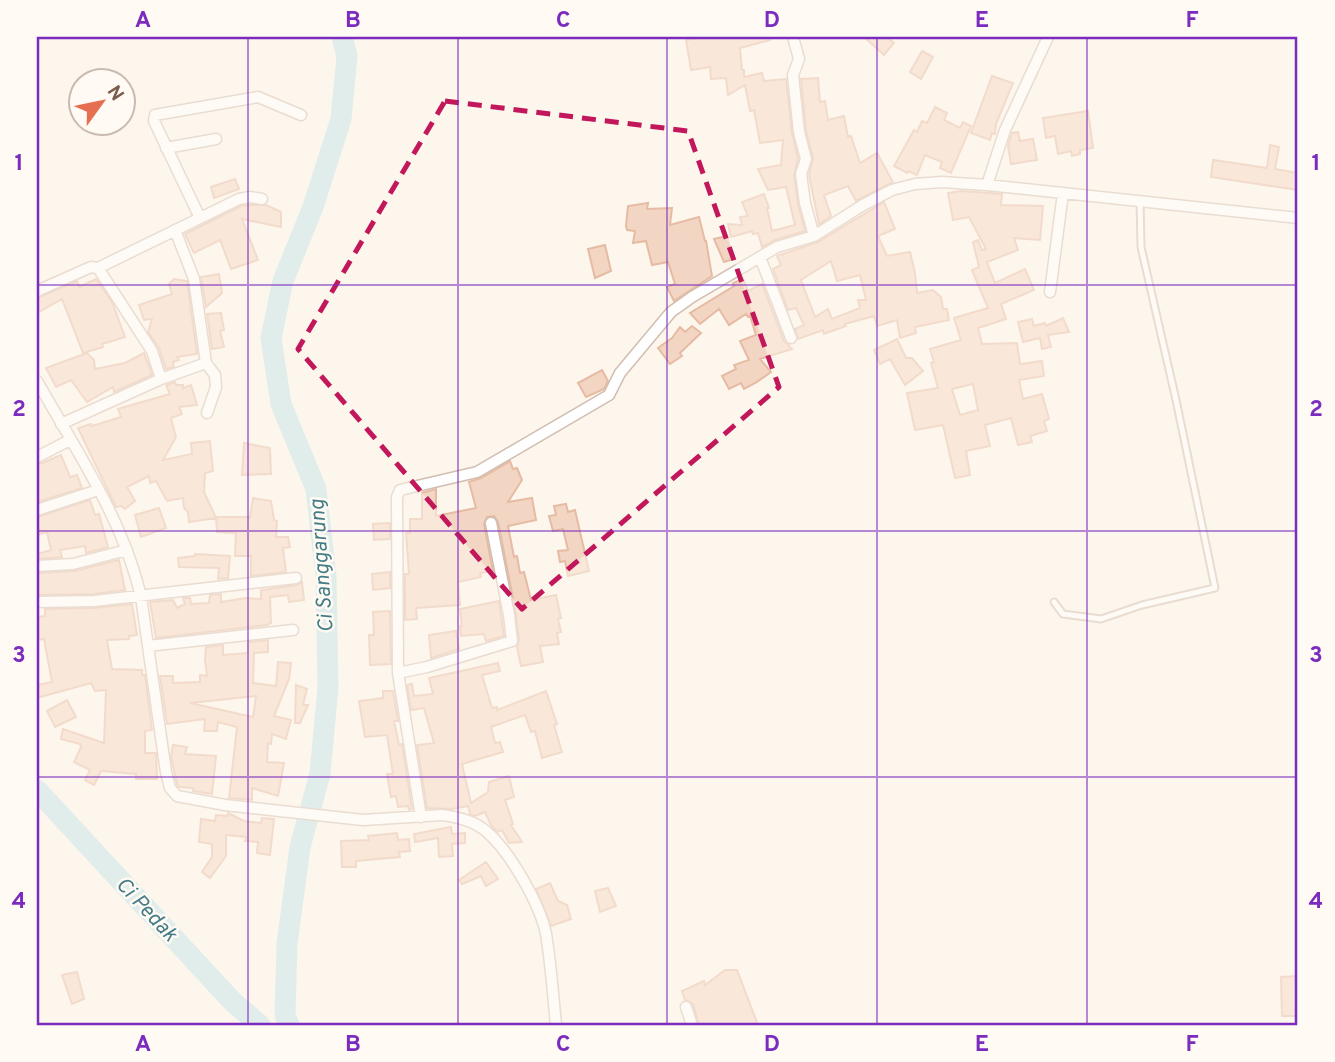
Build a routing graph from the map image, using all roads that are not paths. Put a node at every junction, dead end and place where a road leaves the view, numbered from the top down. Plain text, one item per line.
1 (793, 37) edge
2 (1048, 37) edge
3 (301, 115) dead end
4 (216, 138) dead end
5 (166, 148) junction
6 (986, 185) junction
7 (1063, 193) junction
8 (262, 199) dead end
9 (1140, 200) junction
10 (200, 218) junction
11 (1298, 218) edge
12 (175, 230) junction
13 (814, 236) junction
14 (760, 257) junction
15 (98, 268) junction
16 (37, 291) edge
17 (1050, 292) dead end
18 (792, 338) dead end
19 (206, 363) junction
20 (161, 379) junction
21 (37, 382) edge
22 (207, 413) dead end
23 (61, 424) junction
24 (70, 440) junction
25 (37, 457) edge
26 (98, 490) junction
27 (37, 510) edge
28 (491, 523) dead end
29 (127, 550) junction
30 (37, 566) edge
31 (296, 578) dead end
32 (141, 597) junction
33 (37, 602) edge
34 (1054, 602) dead end
35 (293, 630) dead end
36 (148, 646) junction
37 (398, 673) junction
38 (421, 817) junction
39 (685, 1007) dead end
40 (556, 1025) edge
41 (692, 1025) edge

1 - 13 street
2 - 6 street
3 - 5 street
4 - 5 street
5 - 10 street
6 - 7 street
6 - 13 street
7 - 9 street
7 - 17 street
8 - 10 street
9 - 11 street
9 - 34 lane
10 - 12 street
12 - 15 street
12 - 19 street
13 - 14 street
14 - 18 street
14 - 37 street
15 - 16 street
15 - 20 street
19 - 20 street
19 - 22 street
20 - 23 street
21 - 23 street
23 - 24 street
24 - 25 street
24 - 26 street
26 - 27 street
26 - 29 street
28 - 37 street
29 - 30 street
29 - 32 street
31 - 32 street
32 - 33 street
32 - 36 street
35 - 36 street
36 - 38 street
37 - 38 street
38 - 40 street
39 - 41 street

